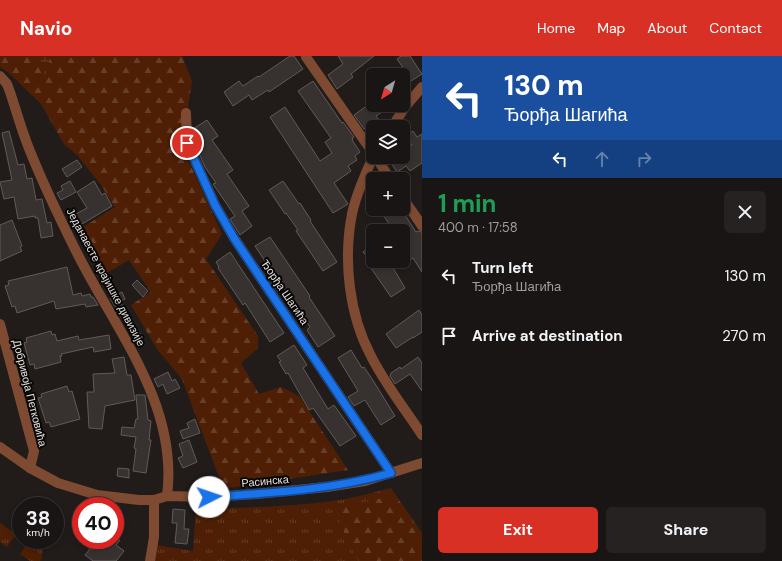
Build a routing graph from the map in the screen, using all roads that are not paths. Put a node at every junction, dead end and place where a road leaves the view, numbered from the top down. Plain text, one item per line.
1 (306, 56) edge
2 (0, 76) edge
3 (422, 87) edge
4 (186, 113) dead end
5 (396, 120) edge
6 (366, 143) edge
7 (370, 164) edge
8 (410, 208) edge
9 (422, 226) edge
10 (0, 324) edge
11 (422, 435) edge
12 (0, 446) edge
13 (422, 463) edge
14 (30, 468) junction
15 (391, 473) junction
16 (167, 496) junction
17 (154, 500) junction
18 (150, 561) edge

1 - 6 street
2 - 16 street, Једанаесте крајишке дивизије
3 - 5 street
4 - 15 street, Ђорђа Шагића
7 - 11 street
8 - 9 street
10 - 14 street, Добривоја Петковића
12 - 14 street, Расинска
13 - 15 street, Расинска
14 - 17 street, Расинска
15 - 16 street, Расинска
16 - 17 street, Расинска
17 - 18 street

